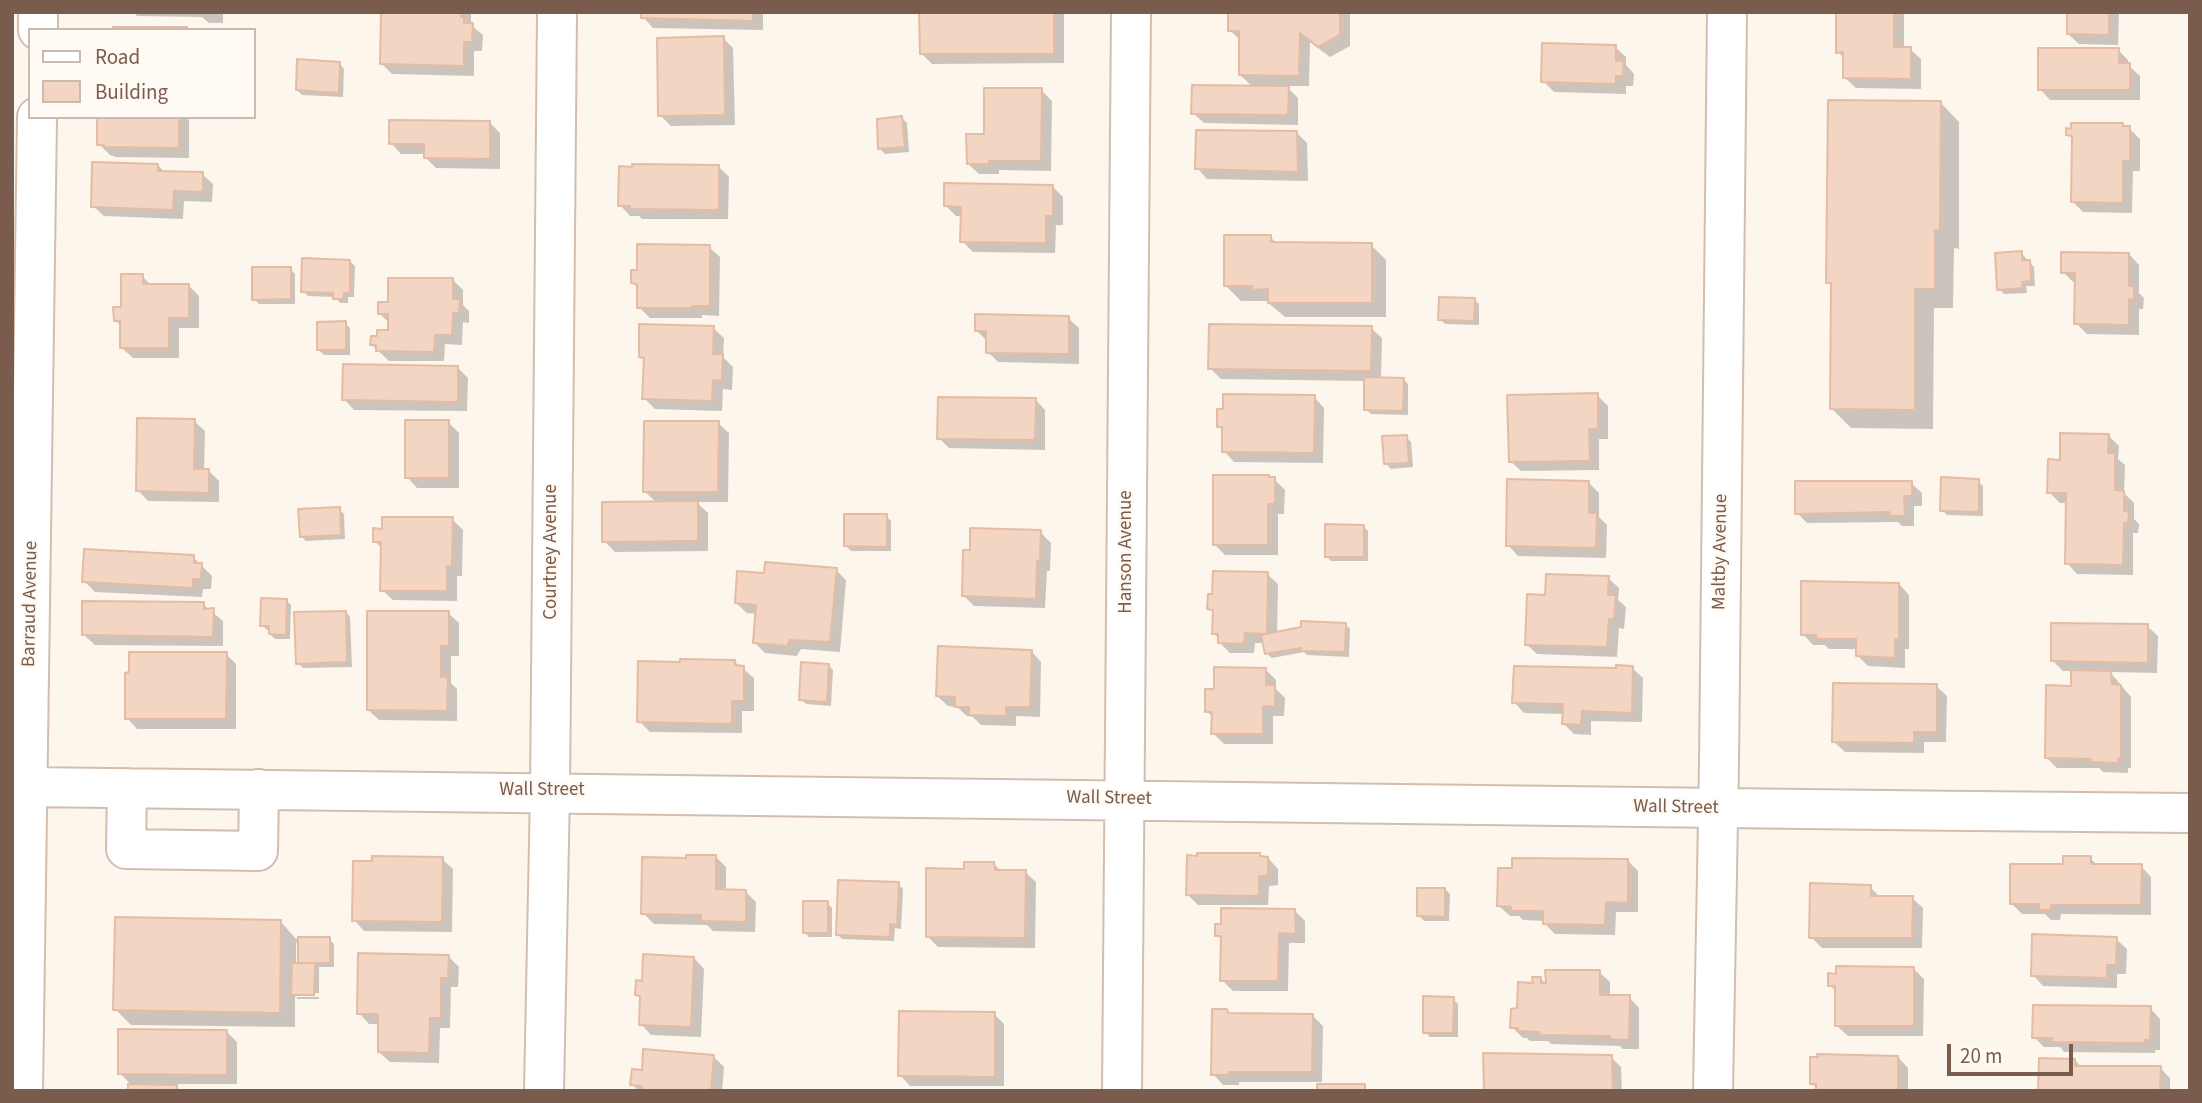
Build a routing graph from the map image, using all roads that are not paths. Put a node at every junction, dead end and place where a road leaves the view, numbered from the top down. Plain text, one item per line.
1 (557, 12) edge
2 (1131, 12) edge
3 (1727, 12) edge
4 (37, 119) edge
5 (21, 620) edge
6 (28, 787) junction
7 (127, 788) junction
8 (259, 789) junction
9 (550, 791) junction
10 (1125, 800) junction
11 (1719, 809) junction
12 (2190, 813) edge
13 (23, 1091) edge
14 (544, 1091) edge
15 (1122, 1091) edge
16 (1713, 1091) edge

1 - 9 street, Courtney Avenue
2 - 10 street, Hanson Avenue
3 - 11 street, Maltby Avenue
4 - 5 street, Barraud Avenue
5 - 6 street, Barraud Avenue
6 - 7 street, Wall Street
6 - 13 street, Barraud Avenue
7 - 8 street, Wall Street
7 - 8 street
8 - 9 street, Wall Street
9 - 10 street, Wall Street
9 - 14 street, Courtney Avenue
10 - 11 street, Wall Street
10 - 15 street, Hanson Avenue
11 - 12 street, Wall Street
11 - 16 street, Maltby Avenue

